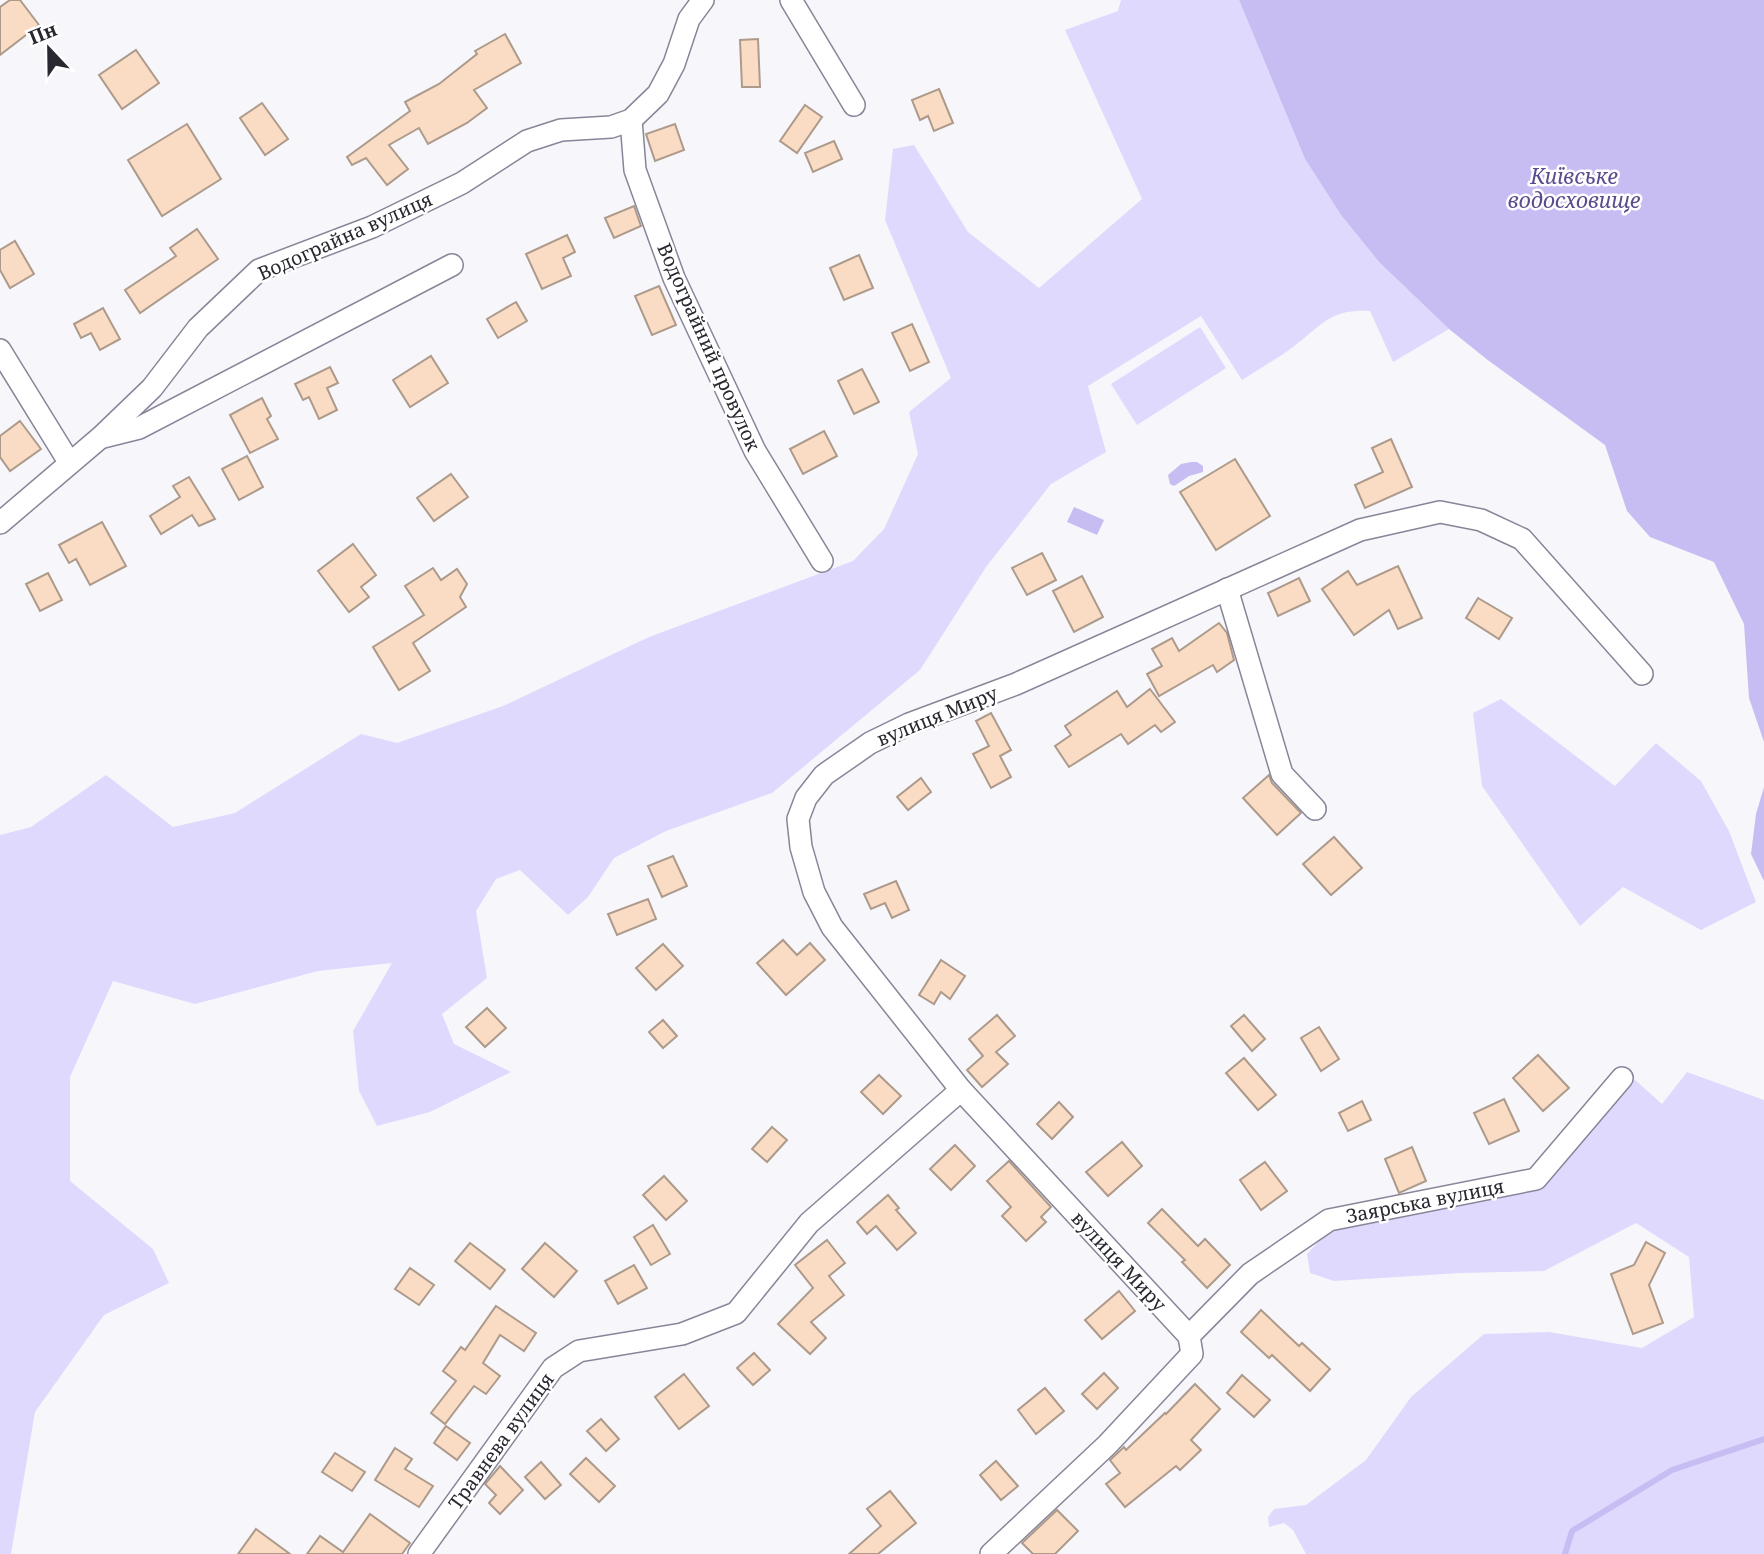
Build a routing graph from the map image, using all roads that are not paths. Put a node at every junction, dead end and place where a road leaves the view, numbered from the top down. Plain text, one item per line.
1 (703, 0) edge
2 (791, 0) edge
3 (688, 10) edge
4 (854, 105) dead end
5 (631, 120) junction
6 (452, 265) dead end
7 (0, 350) edge
8 (101, 437) junction
9 (69, 462) junction
10 (0, 523) edge
11 (822, 561) dead end
12 (1227, 589) junction
13 (1643, 674) dead end
14 (1315, 809) dead end
15 (1622, 1078) dead end
16 (961, 1090) junction
17 (1189, 1336) junction
18 (419, 1554) edge
19 (991, 1554) edge

1 - 3 street
2 - 4 street
3 - 5 street
5 - 8 street, Водограйна вулиця
5 - 11 street, Водограйний провулок
6 - 8 street
7 - 9 street
8 - 9 street, Водограйна вулиця
9 - 10 street, Водограйна вулиця
12 - 13 street, вулиця Миру
12 - 14 street
12 - 16 street, вулиця Миру
15 - 17 street, Заярська вулиця
16 - 17 street, вулиця Миру
16 - 18 street, Травнева вулиця
17 - 19 street, Заярська вулиця

